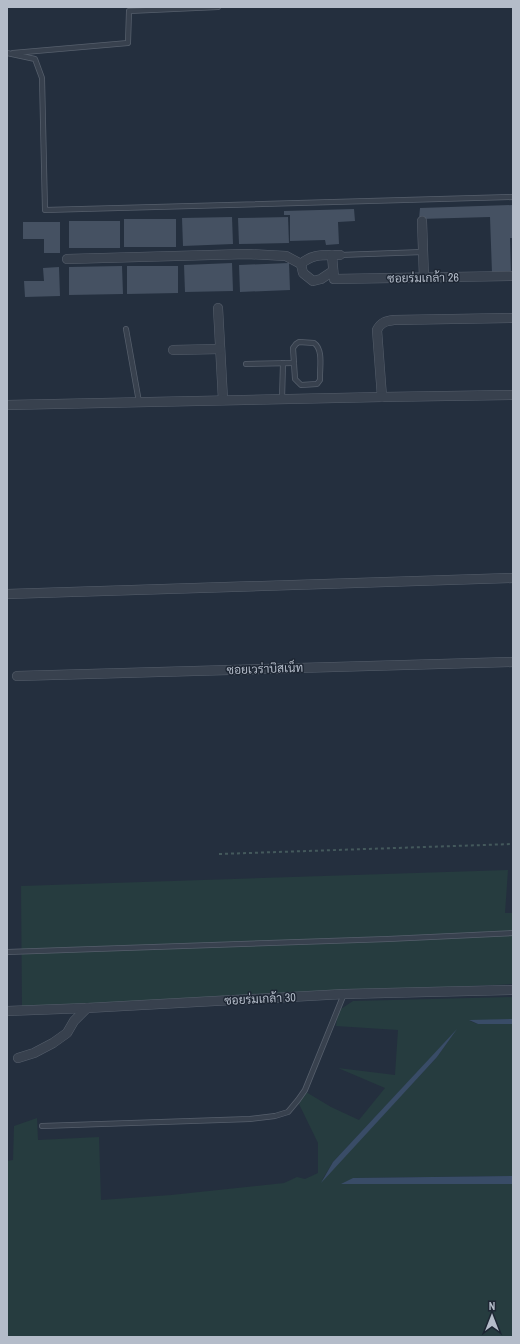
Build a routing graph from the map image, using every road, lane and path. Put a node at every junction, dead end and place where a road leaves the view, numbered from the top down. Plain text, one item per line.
1 (218, 7) edge
2 (8, 53) edge
3 (513, 197) edge
4 (422, 221) dead end
5 (423, 252) junction
6 (336, 255) junction
7 (67, 259) dead end
8 (301, 264) junction
9 (333, 275) junction
10 (513, 276) edge
11 (424, 278) junction
12 (218, 308) dead end
13 (513, 318) edge
14 (126, 329) dead end
15 (220, 349) junction
16 (173, 350) dead end
17 (283, 363) junction
18 (294, 363) junction
19 (246, 364) dead end
20 (513, 395) edge
21 (382, 397) junction
22 (282, 399) junction
23 (223, 400) junction
24 (140, 402) junction
25 (7, 405) edge
26 (513, 578) edge
27 (7, 594) edge
28 (513, 662) edge
29 (17, 676) dead end
30 (513, 844) edge
31 (219, 854) dead end
32 (513, 933) edge
33 (7, 952) edge
34 (513, 990) edge
35 (344, 994) junction
36 (87, 1008) junction
37 (7, 1011) edge
38 (18, 1058) dead end
39 (42, 1126) dead end

1 - 2 lane
2 - 3 lane
4 - 5 street
5 - 6 lane
5 - 11 street
6 - 8 street
6 - 9 street
7 - 8 street
8 - 9 street
9 - 11 street, ซอยร่มเกล้า 26
10 - 11 street, ซอยร่มเกล้า 26
12 - 15 street
13 - 21 street
14 - 24 lane
15 - 16 street
15 - 23 street
17 - 18 lane
17 - 19 lane
17 - 22 lane
18 - 18 lane
20 - 21 street
21 - 22 street
22 - 23 street
23 - 24 street
24 - 25 street
26 - 27 street
28 - 29 street, ซอยเวร่าบิสเน็ท
30 - 31 path
32 - 33 lane
34 - 35 street, ซอยร่มเกล้า 30
35 - 36 street, ซอยร่มเกล้า 30
35 - 39 lane
36 - 37 street, ซอยร่มเกล้า 30
36 - 38 street

